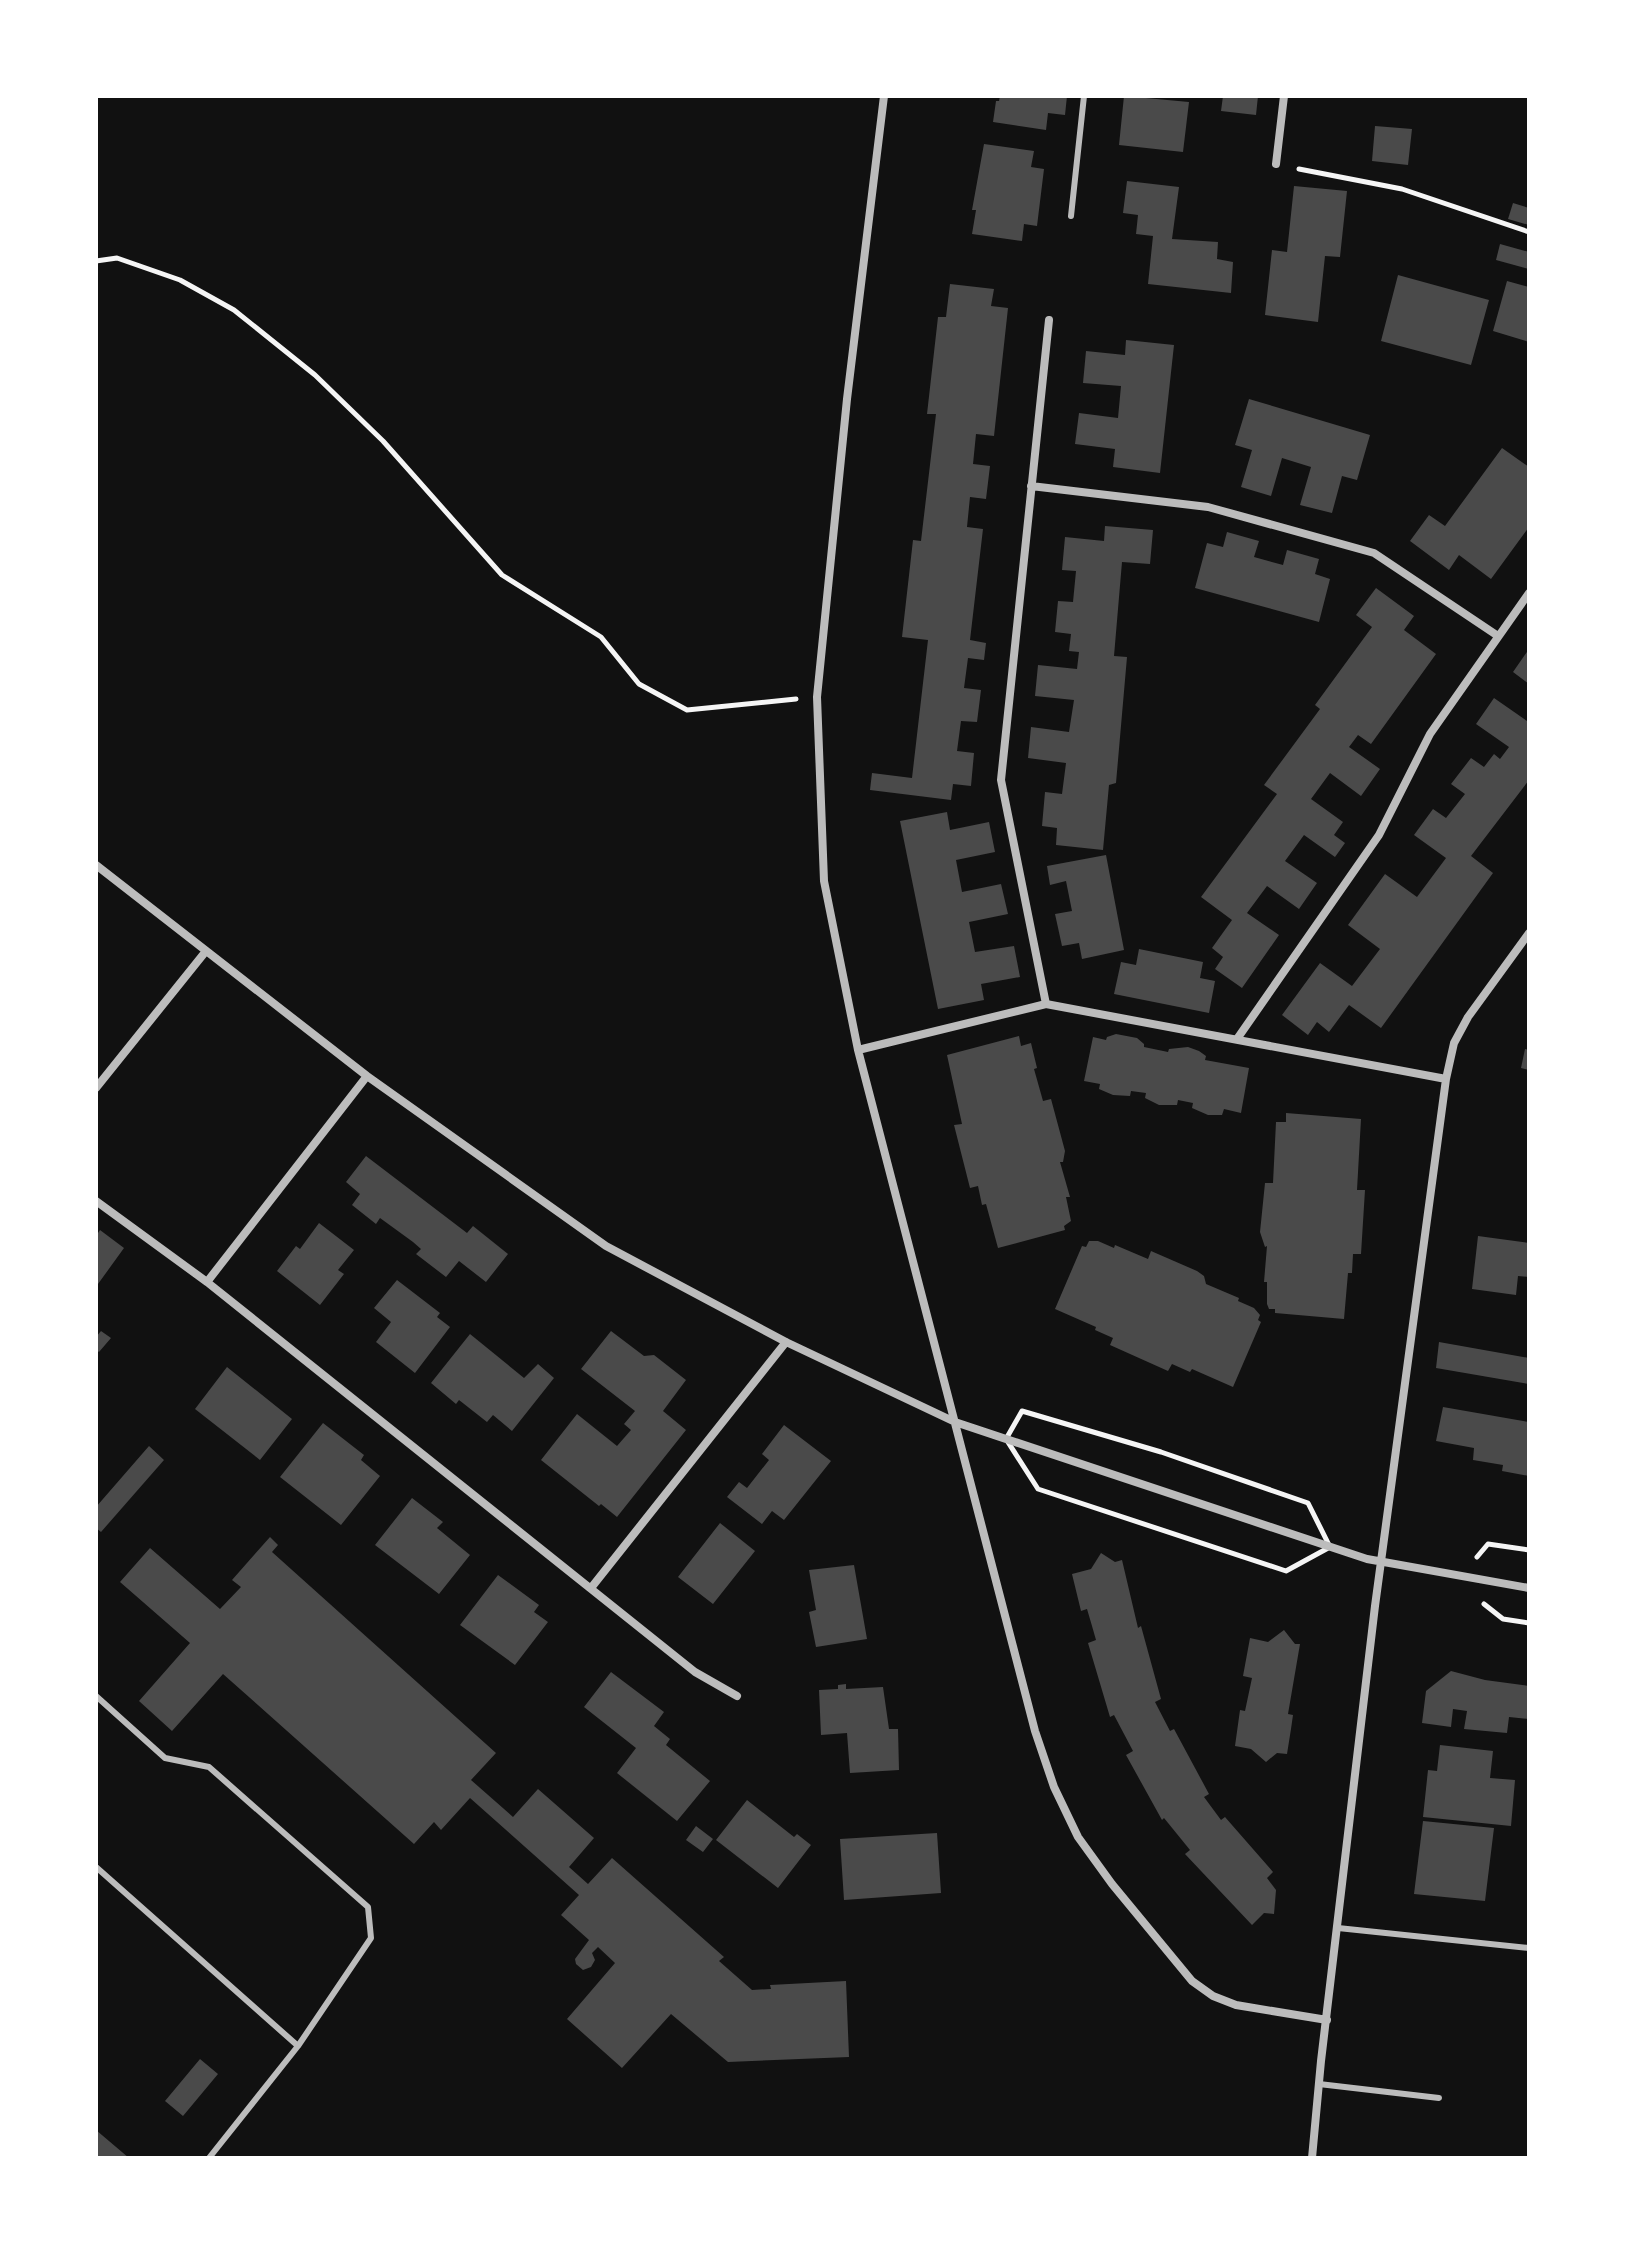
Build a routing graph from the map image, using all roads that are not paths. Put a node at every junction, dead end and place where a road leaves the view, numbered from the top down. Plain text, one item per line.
1 (884, 96) edge
2 (1084, 96) edge
3 (1284, 96) edge
4 (1276, 164) road end
5 (1071, 216) dead end
6 (1049, 320) dead end
7 (1031, 486) junction
8 (1529, 593) edge
9 (1498, 636) junction
10 (96, 865) edge
11 (1529, 933) edge
12 (206, 951) junction
13 (1046, 1004) junction
14 (1237, 1039) junction
15 (858, 1050) junction
16 (367, 1076) junction
17 (1446, 1079) junction
18 (96, 1088) edge
19 (96, 1201) edge
20 (207, 1282) junction
21 (786, 1342) junction
22 (955, 1422) junction
23 (1382, 1563) junction
24 (591, 1588) junction
25 (1529, 1588) edge
26 (96, 1696) edge
27 (737, 1696) dead end
28 (96, 1867) edge
29 (1338, 1928) junction
30 (1529, 1948) edge
31 (1327, 2020) junction
32 (298, 2046) junction
33 (1319, 2084) junction
34 (1439, 2098) dead end
35 (209, 2158) edge
36 (1312, 2158) edge

1 - 15 street
2 - 5 lane
3 - 4 street
6 - 7 street
7 - 9 street
7 - 13 street
8 - 9 street
9 - 14 street
10 - 12 street
11 - 17 street
12 - 16 street
12 - 18 street
13 - 14 street
13 - 15 street
14 - 17 street
15 - 22 street
16 - 20 street
16 - 21 street
17 - 23 street
19 - 20 street
20 - 24 street
21 - 22 street
21 - 24 street
22 - 23 street
22 - 31 street
23 - 25 street
23 - 29 street
24 - 27 street
26 - 32 lane
28 - 32 lane
29 - 30 lane
29 - 31 street
31 - 33 street
32 - 35 lane
33 - 34 lane
33 - 36 street

